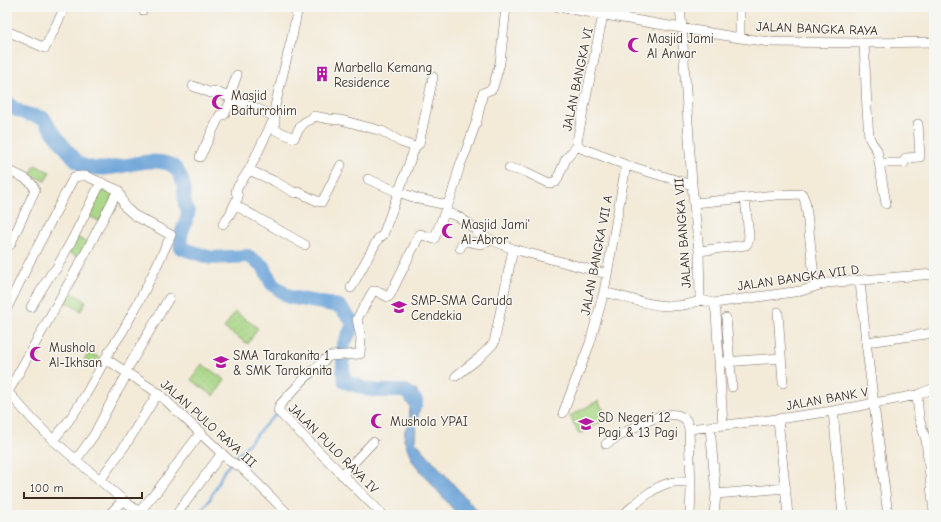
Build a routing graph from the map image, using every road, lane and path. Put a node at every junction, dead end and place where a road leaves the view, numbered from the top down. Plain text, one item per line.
1 (65, 7) edge
2 (298, 7) edge
3 (506, 7) edge
4 (558, 7) edge
5 (680, 7) edge
6 (740, 7) edge
7 (587, 10) edge
8 (603, 15) junction
9 (682, 29) junction
10 (7, 31) edge
11 (740, 38) junction
12 (934, 42) edge
13 (864, 43) junction
14 (237, 75) dead end
15 (433, 77) dead end
16 (192, 86) dead end
17 (230, 98) junction
18 (274, 116) junction
19 (918, 124) dead end
20 (578, 145) junction
21 (415, 147) junction
22 (200, 157) dead end
23 (879, 163) junction
24 (341, 165) dead end
25 (626, 165) junction
26 (509, 168) dead end
27 (7, 170) edge
28 (249, 170) junction
29 (368, 179) dead end
30 (100, 182) junction
31 (692, 185) junction
32 (118, 190) junction
33 (398, 192) junction
34 (745, 198) junction
35 (694, 203) junction
36 (886, 204) dead end
37 (235, 205) junction
38 (446, 208) junction
39 (223, 224) dead end
40 (492, 240) junction
41 (10, 245) dead end
42 (305, 245) dead end
43 (460, 248) dead end
44 (513, 250) junction
45 (699, 251) junction
46 (607, 274) junction
47 (934, 274) edge
48 (860, 281) junction
49 (815, 286) junction
50 (351, 288) dead end
51 (604, 292) junction
52 (169, 298) dead end
53 (701, 300) junction
54 (714, 303) junction
55 (31, 307) dead end
56 (7, 308) edge
57 (778, 312) dead end
58 (726, 318) dead end
59 (934, 333) edge
60 (866, 342) junction
61 (781, 358) junction
62 (106, 359) junction
63 (730, 361) junction
64 (720, 362) junction
65 (127, 372) junction
66 (456, 376) dead end
67 (783, 383) dead end
68 (732, 387) dead end
69 (934, 388) edge
70 (7, 392) edge
71 (158, 393) junction
72 (917, 395) junction
73 (874, 403) junction
74 (833, 411) junction
75 (563, 413) dead end
76 (778, 419) junction
77 (717, 426) junction
78 (689, 429) junction
79 (201, 432) junction
80 (53, 440) junction
81 (930, 440) edge
82 (373, 442) dead end
83 (606, 444) dead end
84 (222, 453) junction
85 (76, 460) junction
86 (342, 474) junction
87 (100, 480) junction
88 (691, 482) junction
89 (786, 488) junction
90 (716, 494) junction
91 (123, 500) junction
92 (934, 512) edge
93 (141, 514) edge
94 (109, 515) edge
95 (176, 515) edge
96 (289, 515) edge
97 (383, 515) edge
98 (624, 515) edge
99 (690, 515) edge
100 (714, 515) edge
101 (788, 515) edge
102 (843, 515) edge
103 (888, 515) edge

1 - 10 street
2 - 18 street
3 - 38 street
4 - 7 street, JALAN BANGKA RAYA
5 - 9 street, JALAN BANGKA VII
6 - 11 street
7 - 8 street, JALAN BANGKA RAYA
8 - 9 street, JALAN BANGKA RAYA
8 - 20 street, JALAN BANGKA VI
9 - 11 street, JALAN BANGKA RAYA
9 - 31 street, JALAN BANGKA VII
11 - 13 street, JALAN BANGKA RAYA
12 - 13 street, JALAN BANGKA RAYA
13 - 23 street
14 - 17 street
15 - 21 street
16 - 17 street
17 - 18 street
17 - 22 street
18 - 21 street
18 - 28 street
19 - 23 street
20 - 25 street, JALAN BANGKA VI
20 - 26 street
21 - 33 street
23 - 36 street
24 - 28 street
25 - 31 street
25 - 46 street, JALAN BANGKA VII A
27 - 41 street
28 - 37 street
29 - 33 street
30 - 32 street
30 - 55 street
30 - 56 street
31 - 35 street, JALAN BANGKA VII
32 - 62 street
32 - 70 street
33 - 38 street
33 - 50 street
34 - 35 street
34 - 45 street
34 - 49 street
35 - 45 street, JALAN BANGKA VII
37 - 39 street
37 - 42 street
38 - 40 street
38 - 86 street, JALAN PULO RAYA IV
40 - 43 street
40 - 44 street
44 - 46 street
44 - 66 street
45 - 53 street, JALAN BANGKA VII
46 - 51 street, JALAN BANGKA VII A
47 - 48 street, JALAN BANGKA VII D
48 - 49 street, JALAN BANGKA VII D
48 - 60 street
49 - 54 street, JALAN BANGKA VII D
51 - 53 street
51 - 75 street, JALAN BANGKA VII A
52 - 65 street
53 - 54 street, JALAN BANGKA VII
54 - 64 street
57 - 61 street
58 - 63 street
59 - 60 street
60 - 73 street
61 - 63 street
61 - 67 street
62 - 65 street, JALAN PULO RAYA III
62 - 80 street
63 - 64 street
63 - 68 street
64 - 77 street
65 - 71 street, JALAN PULO RAYA III
65 - 85 street
69 - 72 street, JALAN BANK V
70 - 80 street
71 - 79 street, JALAN PULO RAYA III
71 - 87 street
72 - 73 street, JALAN BANK V
72 - 81 street
73 - 74 street, JALAN BANK V
73 - 103 street
74 - 76 street, JALAN BANK V
74 - 102 street
76 - 77 street, JALAN BANK V
76 - 89 street
77 - 78 street, JALAN BANK V
77 - 90 street
78 - 83 street
78 - 88 street
79 - 84 street, JALAN PULO RAYA III
79 - 93 street
80 - 85 street
81 - 92 street
82 - 86 street
84 - 95 street
84 - 96 street, JALAN PULO RAYA III
85 - 87 street
86 - 97 street, JALAN PULO RAYA IV
87 - 91 street
88 - 98 street
88 - 99 street
89 - 90 street
89 - 101 street
90 - 100 street
91 - 93 street
91 - 94 street

